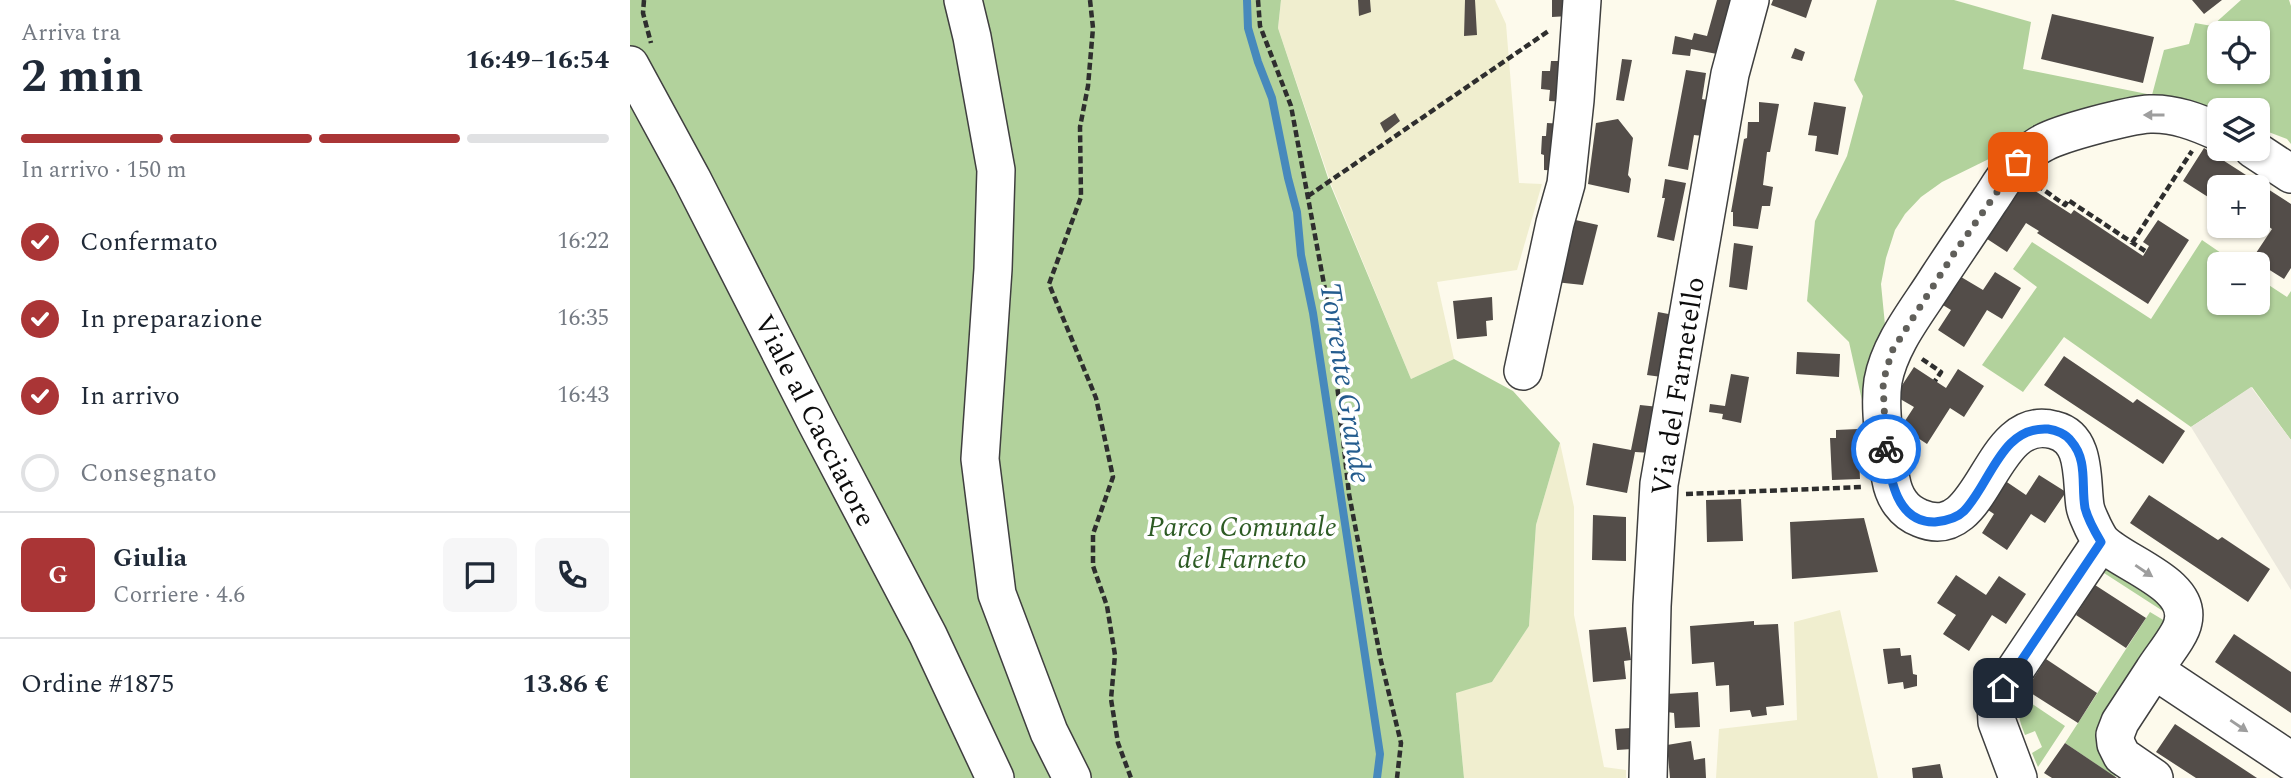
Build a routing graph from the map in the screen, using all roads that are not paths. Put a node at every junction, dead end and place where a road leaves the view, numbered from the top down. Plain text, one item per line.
1 (963, 0) edge
2 (1750, 0) edge
3 (1581, 10) edge
4 (630, 65) edge
5 (2207, 127) edge
6 (2270, 161) edge
7 (2291, 174) edge
8 (1523, 371) dead end
9 (2101, 542) junction
10 (2154, 670) junction
11 (2291, 761) edge
12 (995, 778) edge
13 (1072, 778) edge
14 (1648, 778) edge
15 (2018, 778) edge
16 (2154, 778) edge

1 - 13 street
2 - 14 street, Via del Farnetello
3 - 8 street
4 - 12 street, Viale al Cacciatore
5 -> 9 street
6 - 7 street
9 -> 10 street
9 - 15 street
10 -> 11 street
10 - 16 street

